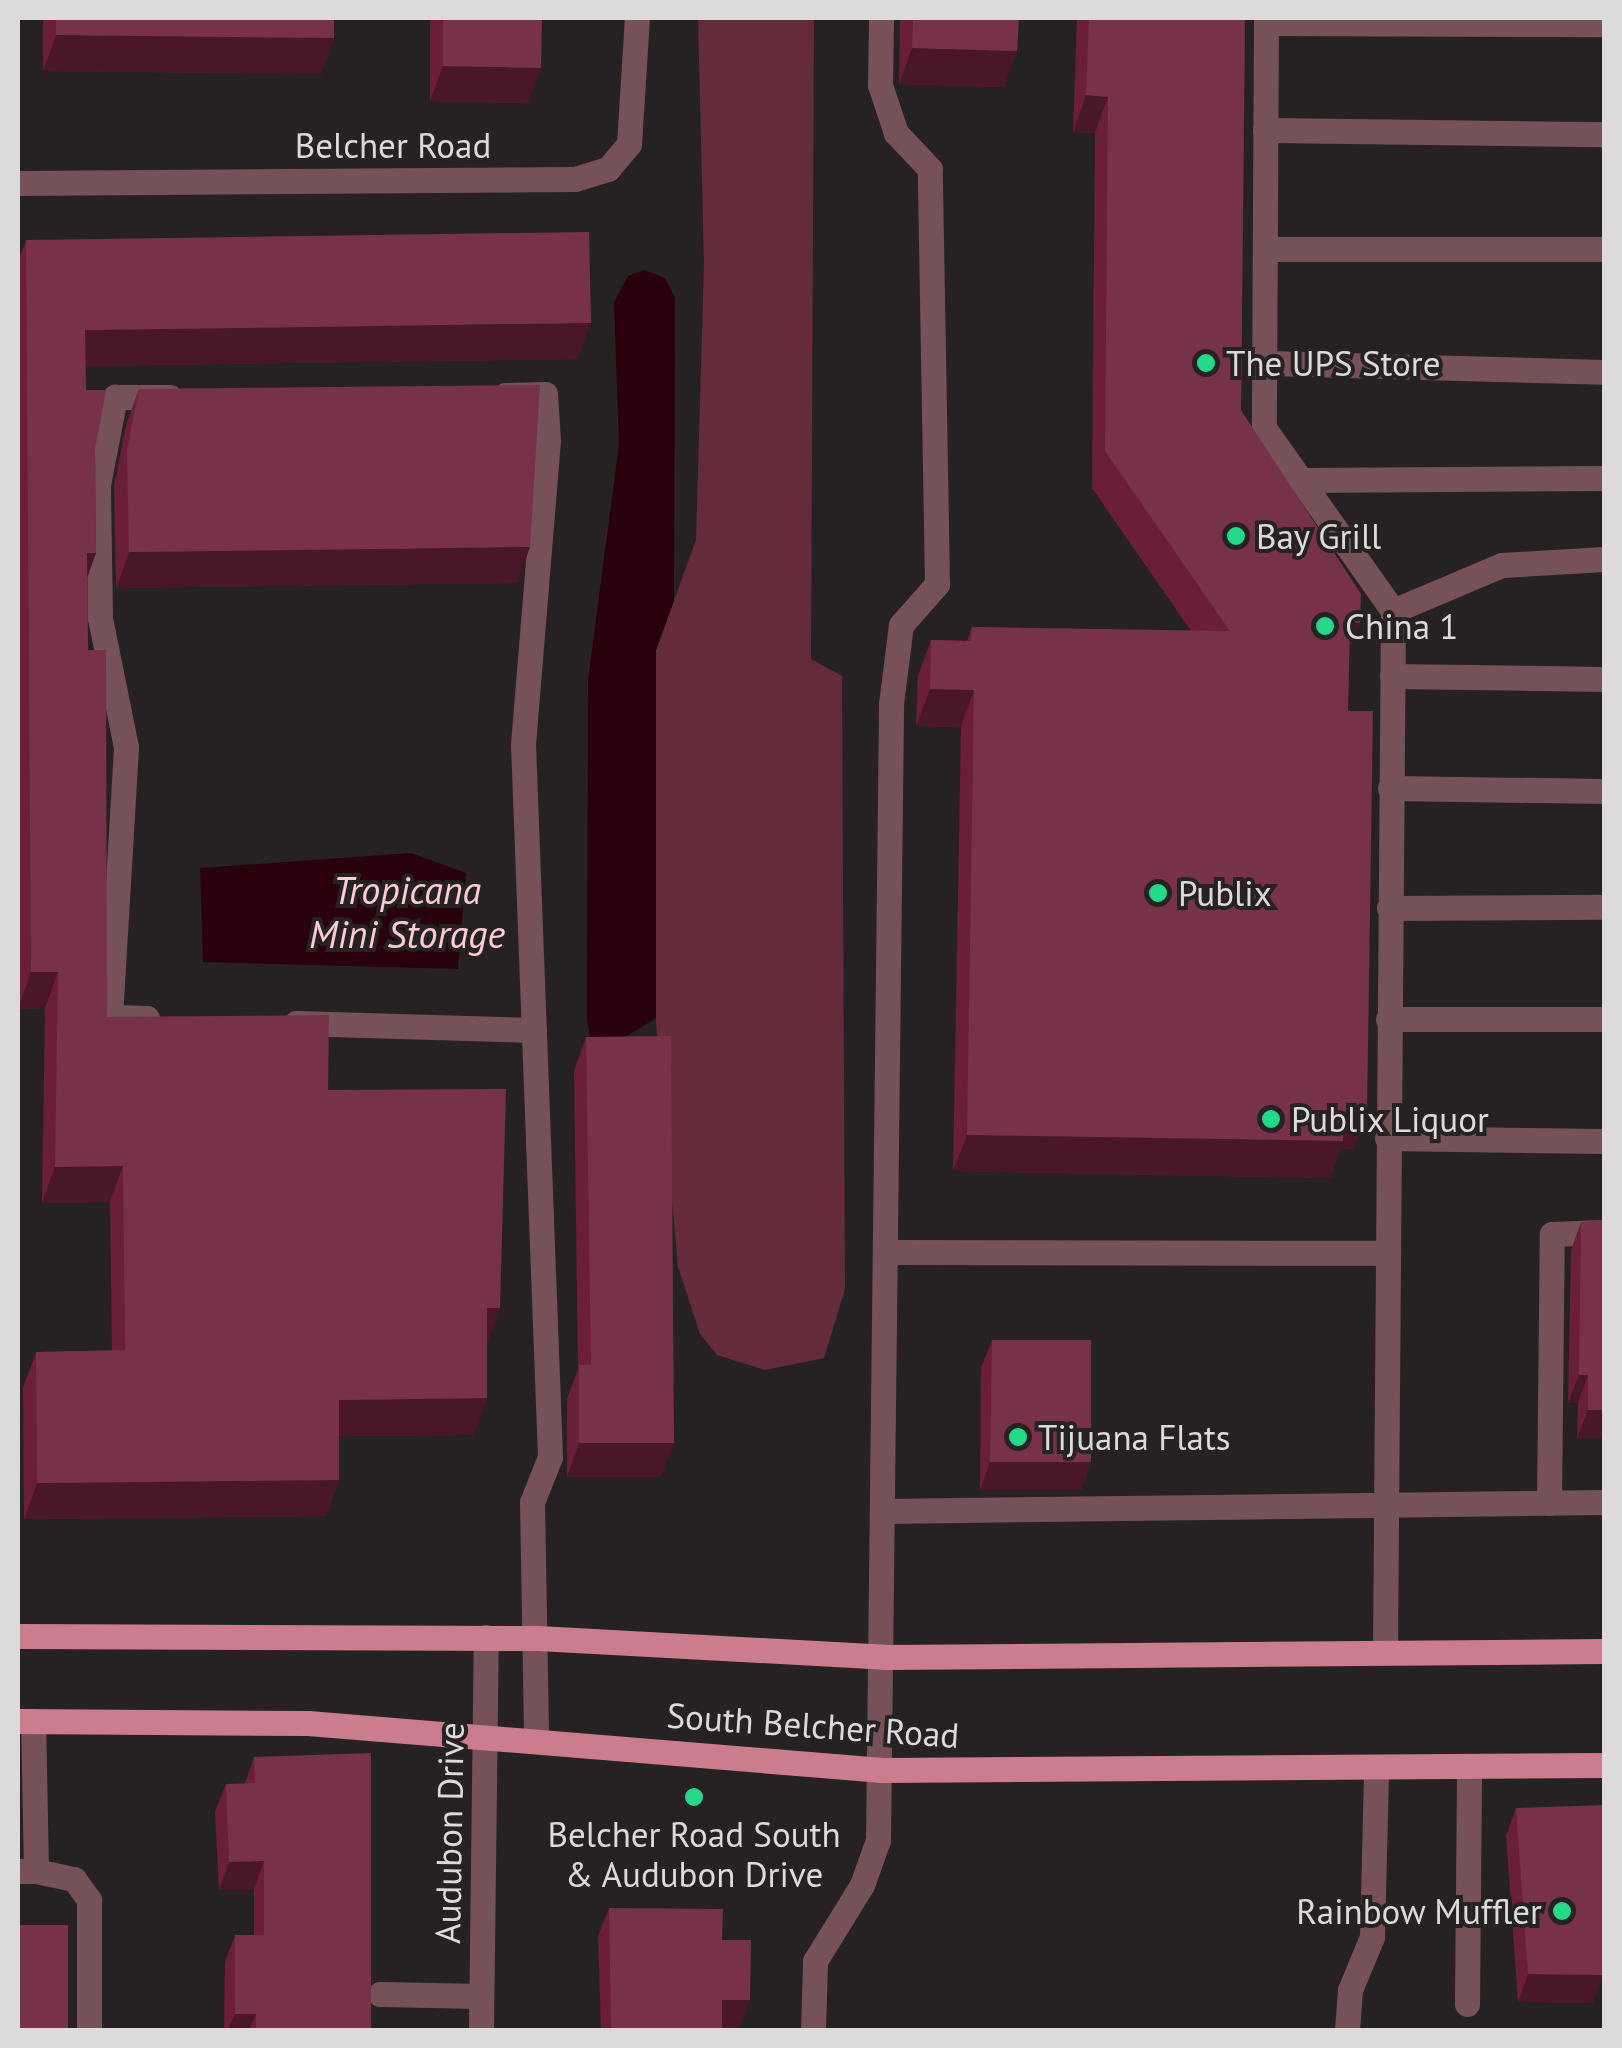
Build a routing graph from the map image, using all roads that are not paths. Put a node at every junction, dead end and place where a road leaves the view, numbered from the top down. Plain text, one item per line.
1 (636, 18) edge
2 (880, 18) edge
3 (1266, 20) edge
4 (1604, 24) edge
5 (1265, 130) junction
6 (1604, 134) edge
7 (18, 183) edge
8 (1265, 249) junction
9 (1604, 249) edge
10 (1265, 363) junction
11 (1604, 372) edge
12 (467, 395) edge
13 (193, 397) edge
14 (1604, 478) edge
15 (1301, 480) junction
16 (1604, 560) edge
17 (1393, 611) junction
18 (1392, 676) junction
19 (1604, 679) edge
20 (1390, 788) junction
21 (1604, 791) edge
22 (1604, 907) edge
23 (1389, 908) junction
24 (168, 1018) edge
25 (1604, 1018) edge
26 (1388, 1020) junction
27 (264, 1022) edge
28 (534, 1030) junction
29 (1386, 1138) junction
30 (1604, 1141) edge
31 (1604, 1232) edge
32 (890, 1252) junction
33 (1385, 1253) junction
34 (1549, 1502) junction
35 (1604, 1502) edge
36 (1385, 1504) junction
37 (884, 1511) junction
38 (18, 1636) edge
39 (486, 1637) junction
40 (538, 1638) junction
41 (1604, 1650) edge
42 (1385, 1652) junction
43 (884, 1657) junction
44 (25, 1721) edge
45 (485, 1735) junction
46 (536, 1739) junction
47 (1604, 1765) edge
48 (1469, 1766) junction
49 (1376, 1768) junction
50 (882, 1770) junction
51 (27, 1871) edge
52 (380, 1994) dead end
53 (481, 1996) junction
54 (1467, 2004) dead end
55 (88, 2030) edge
56 (481, 2030) edge
57 (813, 2030) edge
58 (1348, 2030) edge

1 - 7 street, Belcher Road
2 - 32 street
3 - 4 street
3 - 5 street
5 - 6 street
5 - 8 street
8 - 9 street
8 - 10 street
10 - 11 street
10 - 15 street
12 - 28 street
13 - 24 street
14 - 15 street
15 - 17 street
16 - 17 street
17 - 18 street
18 - 19 street
18 - 20 street
20 - 21 street
20 - 23 street
22 - 23 street
23 - 26 street
25 - 26 street
26 - 29 street
27 - 28 street
28 - 40 street
29 - 30 street
29 - 33 street
31 - 34 street
32 - 33 street
32 - 37 street
33 - 36 street
34 - 35 street
34 - 36 street
36 - 37 street
36 - 42 street
37 - 43 street
38 - 39 main road, South Belcher Road
39 - 40 main road, South Belcher Road
39 - 45 street, Audubon Drive
40 - 43 main road, South Belcher Road
40 - 46 street
41 - 42 main road, South Belcher Road
42 - 43 main road, South Belcher Road
43 - 50 street
44 - 45 main road, South Belcher Road
44 - 51 street
45 - 46 main road, South Belcher Road
45 - 53 street, Audubon Drive
46 - 50 main road, South Belcher Road
47 - 48 main road, South Belcher Road
48 - 49 main road, South Belcher Road
48 - 54 street
49 - 50 main road, South Belcher Road
49 - 58 street
50 - 57 street
51 - 55 street
52 - 53 street
53 - 56 street, Audubon Drive

